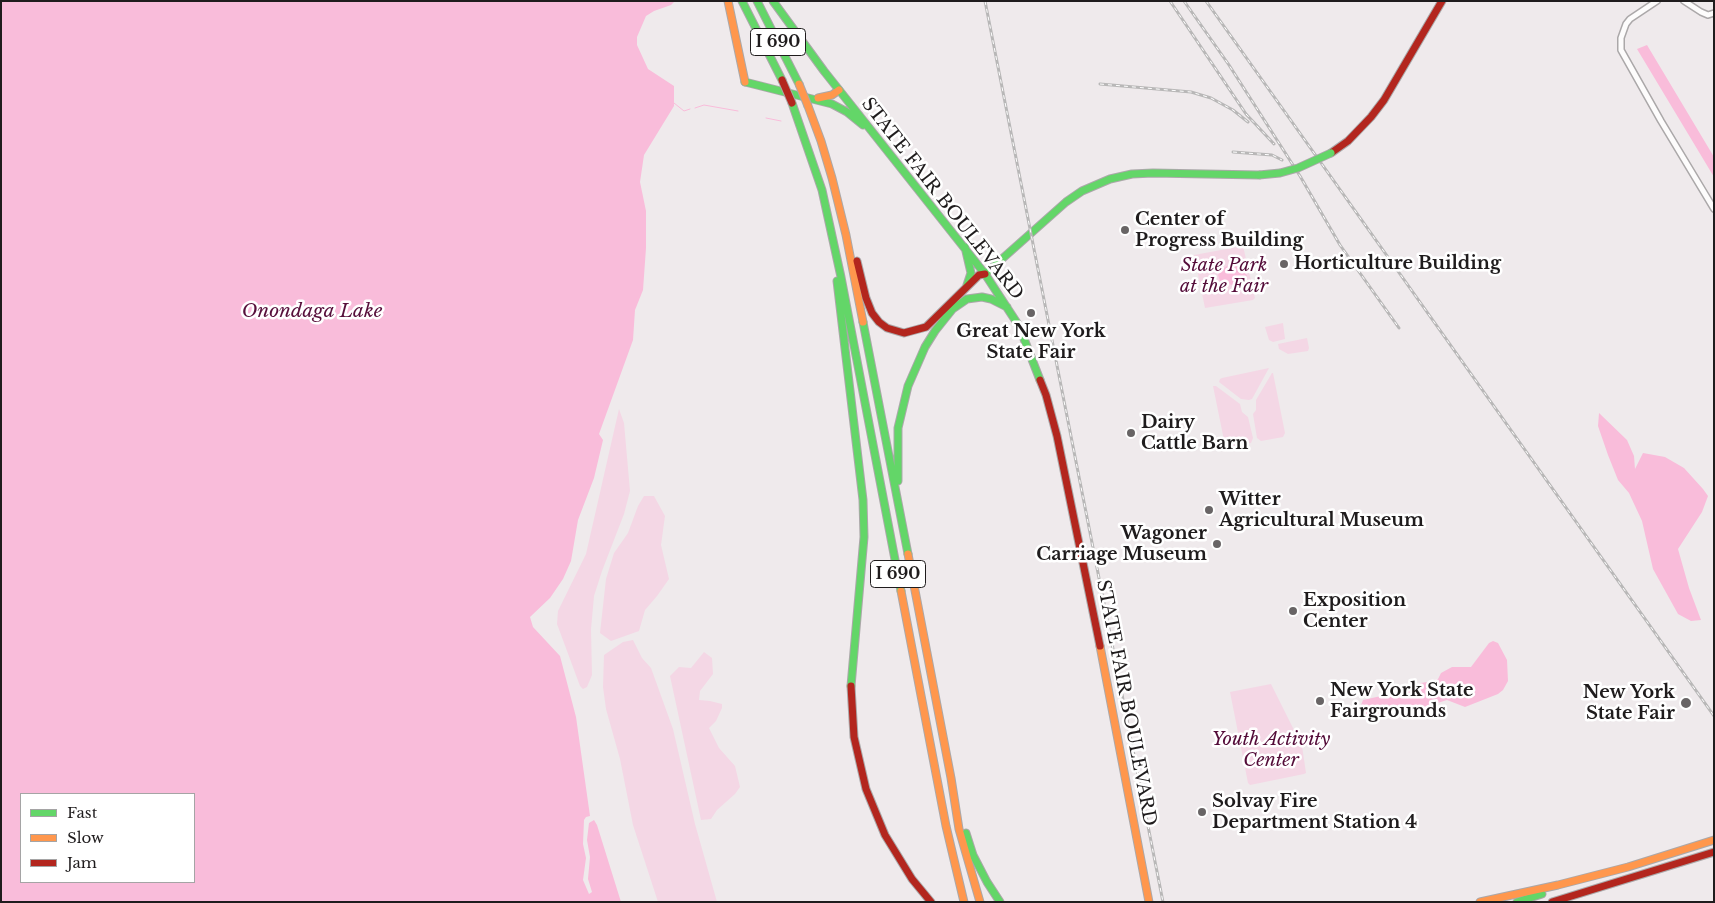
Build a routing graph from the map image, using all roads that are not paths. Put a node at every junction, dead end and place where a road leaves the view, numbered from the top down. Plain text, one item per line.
1 (728, 1) edge
2 (742, 1) edge
3 (757, 1) edge
4 (773, 1) edge
5 (1442, 1) edge
6 (1657, 1) edge
7 (1684, 1) edge
8 (1712, 14) edge
9 (839, 90) junction
10 (816, 99) junction
11 (872, 130) junction
12 (832, 178) junction
13 (1714, 209) edge
14 (834, 246) junction
15 (964, 247) junction
16 (986, 274) junction
17 (966, 287) junction
18 (1007, 307) junction
19 (951, 310) junction
20 (900, 512) junction
21 (951, 778) junction
22 (1714, 840) edge
23 (1714, 852) edge
24 (1628, 867) junction
25 (931, 902) edge
26 (964, 902) edge
27 (980, 902) edge
28 (1000, 902) edge
29 (1149, 902) edge
30 (1480, 902) edge
31 (1517, 902) edge
32 (1552, 902) edge

1 - 10 main road
2 - 14 main road, I 690, bridge
3 - 12 main road, I 690, bridge
4 - 9 main road, STATE FAIR BOULEVARD
5 - 16 main road, bridge
6 - 13 street
7 - 8 street
9 - 10 main road
9 - 11 main road, STATE FAIR BOULEVARD
10 - 11 main road
11 - 15 main road, STATE FAIR BOULEVARD
12 - 17 main road
12 - 20 main road, I 690
14 - 25 main road
14 - 26 main road, I 690
15 - 16 main road, STATE FAIR BOULEVARD
15 - 17 main road
16 - 17 main road
16 - 18 main road, STATE FAIR BOULEVARD
16 - 19 main road
18 - 19 main road
18 - 29 main road, STATE FAIR BOULEVARD
19 - 20 main road
20 - 21 main road, I 690
21 - 27 main road, I 690
21 - 28 main road
22 - 24 main road
23 - 32 main road
24 - 30 main road
24 - 31 main road

